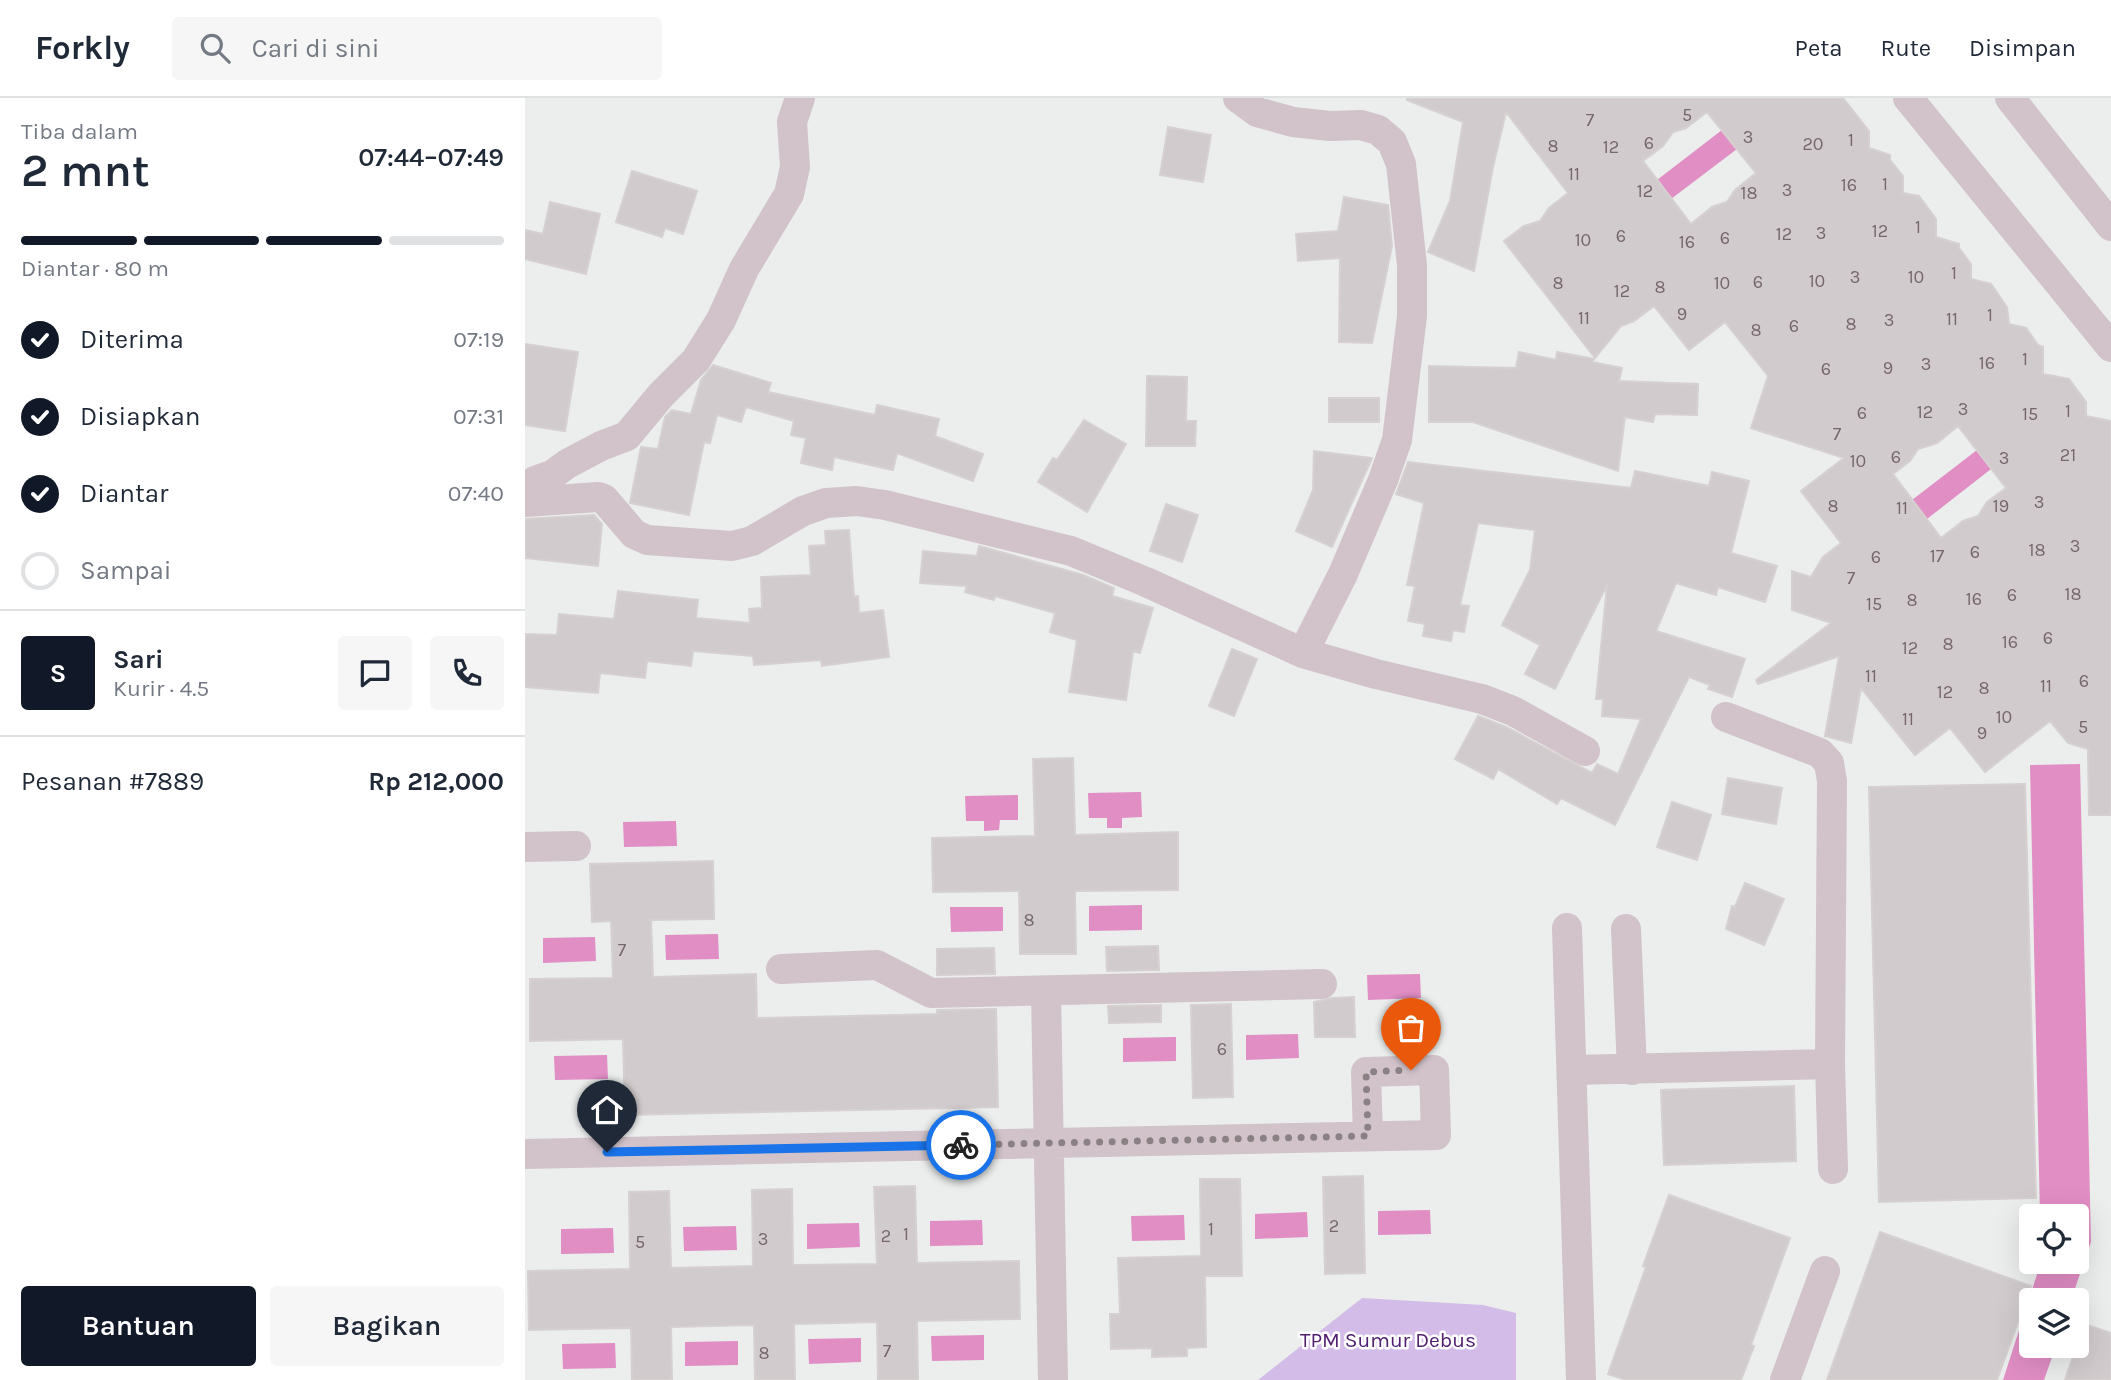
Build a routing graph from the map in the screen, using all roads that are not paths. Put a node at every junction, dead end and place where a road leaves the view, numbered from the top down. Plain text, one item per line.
1 (800, 98) edge
2 (1238, 98) edge
3 (1908, 98) edge
4 (2010, 98) edge
5 (2111, 226) edge
6 (2111, 347) edge
7 (525, 494) edge
8 (525, 502) edge
9 (1303, 653) junction
10 (1726, 717) dead end
11 (1585, 751) dead end
12 (576, 846) dead end
13 (525, 847) edge
14 (1567, 928) dead end
15 (1626, 929) dead end
16 (781, 969) dead end
17 (1321, 984) dead end
18 (1046, 991) junction
19 (1830, 1065) junction
20 (1572, 1070) junction
21 (1632, 1070) junction
22 (1368, 1136) dead end
23 (1049, 1143) junction
24 (525, 1154) edge
25 (1833, 1169) dead end
26 (1825, 1271) dead end
27 (1052, 1380) edge
28 (1581, 1380) edge
29 (1785, 1380) edge

1 - 7 street
2 - 9 street
3 - 6 street
4 - 5 street
8 - 9 street
9 - 11 street
10 - 19 street
12 - 13 street
14 - 20 street
15 - 21 street
16 - 18 street
17 - 18 street
18 - 23 street
19 - 21 street
19 - 25 street
20 - 21 street
20 - 28 street
22 - 23 street
23 - 24 street
23 - 27 street
26 - 29 street

